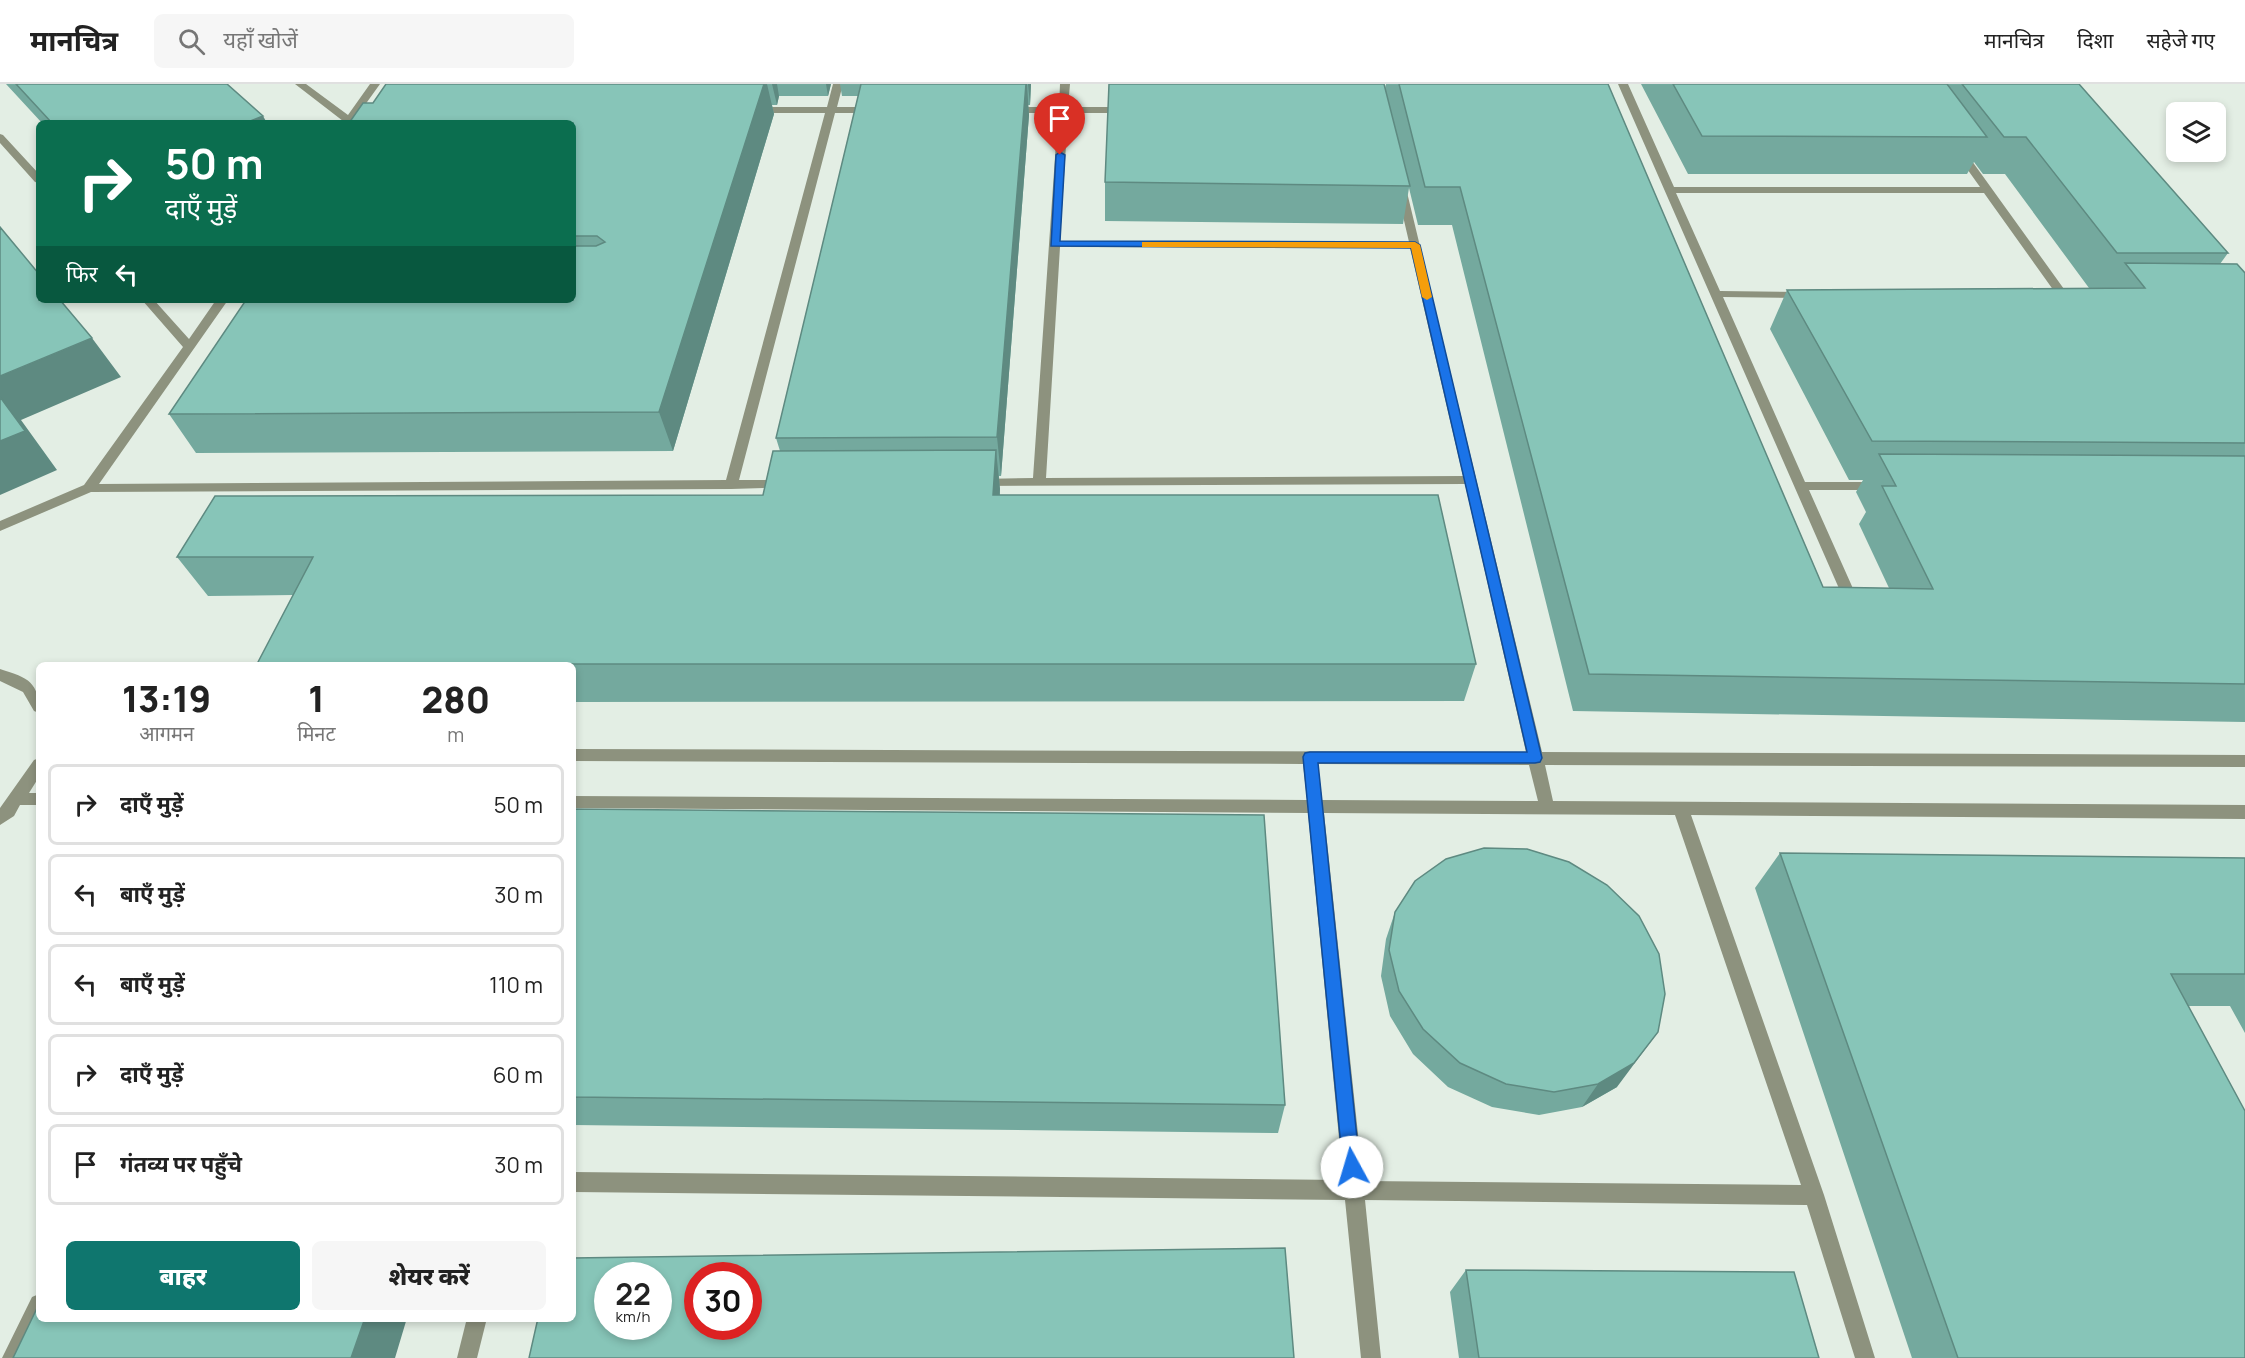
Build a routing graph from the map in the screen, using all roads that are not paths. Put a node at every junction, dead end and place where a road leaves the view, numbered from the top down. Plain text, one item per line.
1 (300, 84) edge
2 (375, 84) edge
3 (838, 84) edge
4 (1065, 84) edge
5 (1623, 84) edge
6 (357, 109) junction
7 (369, 109) edge
8 (748, 110) edge
9 (831, 110) junction
10 (889, 110) edge
11 (994, 110) edge
12 (1063, 110) junction
13 (1134, 110) edge
14 (345, 120) edge
15 (349, 120) edge
16 (0, 137) edge
17 (1952, 142) edge
18 (36, 177) edge
19 (1399, 178) edge
20 (1669, 189) junction
21 (1986, 190) junction
22 (1055, 244) junction
23 (1415, 245) junction
24 (1716, 294) junction
25 (1824, 295) edge
26 (2063, 296) edge
27 (151, 303) edge
28 (220, 303) edge
29 (189, 346) junction
30 (1470, 480) junction
31 (968, 483) edge
32 (1039, 483) junction
33 (802, 484) edge
34 (731, 485) junction
35 (1801, 486) junction
36 (1894, 487) edge
37 (89, 488) junction
38 (0, 526) edge
39 (1848, 593) edge
40 (0, 675) edge
41 (36, 702) edge
42 (576, 755) edge
43 (1310, 757) junction
44 (1535, 758) junction
45 (2245, 761) edge
46 (36, 768) edge
47 (15, 799) junction
48 (36, 799) edge
49 (576, 802) edge
50 (1315, 807) junction
51 (1547, 808) junction
52 (1681, 809) junction
53 (2245, 812) edge
54 (0, 818) edge
55 (576, 1182) edge
56 (1354, 1189) junction
57 (1814, 1195) junction
58 (36, 1310) edge
59 (476, 1322) edge
60 (12, 1358) edge
61 (467, 1358) edge
62 (1371, 1358) edge
63 (1865, 1358) edge

1 - 14 street
2 - 6 street
3 - 9 street
4 - 12 street
5 - 20 street
6 - 7 street
6 - 15 street
8 - 9 street
9 - 10 street
9 - 34 street
11 - 12 street
12 - 13 street
12 - 22 street
16 - 18 street
17 - 21 street
19 - 23 street
20 - 21 street
20 - 24 street
21 - 26 street
22 - 23 street
22 - 32 street
23 - 30 street
24 - 25 street
24 - 35 street
27 - 29 street
28 - 29 street
29 - 37 street
30 - 32 street
30 - 44 street
31 - 32 street
33 - 34 street
34 - 37 street
35 - 36 street
35 - 39 street
37 - 38 street
40 - 41 street
42 - 43 street
43 - 44 street
43 - 50 street
44 - 45 street
44 - 51 street
46 - 47 street
47 - 48 street
47 - 54 street
49 - 50 street
50 - 51 street
50 - 56 street
51 - 52 street
52 - 53 street
52 - 57 street
55 - 56 street
56 - 57 street
56 - 62 street
57 - 63 street
58 - 60 street
59 - 61 street

